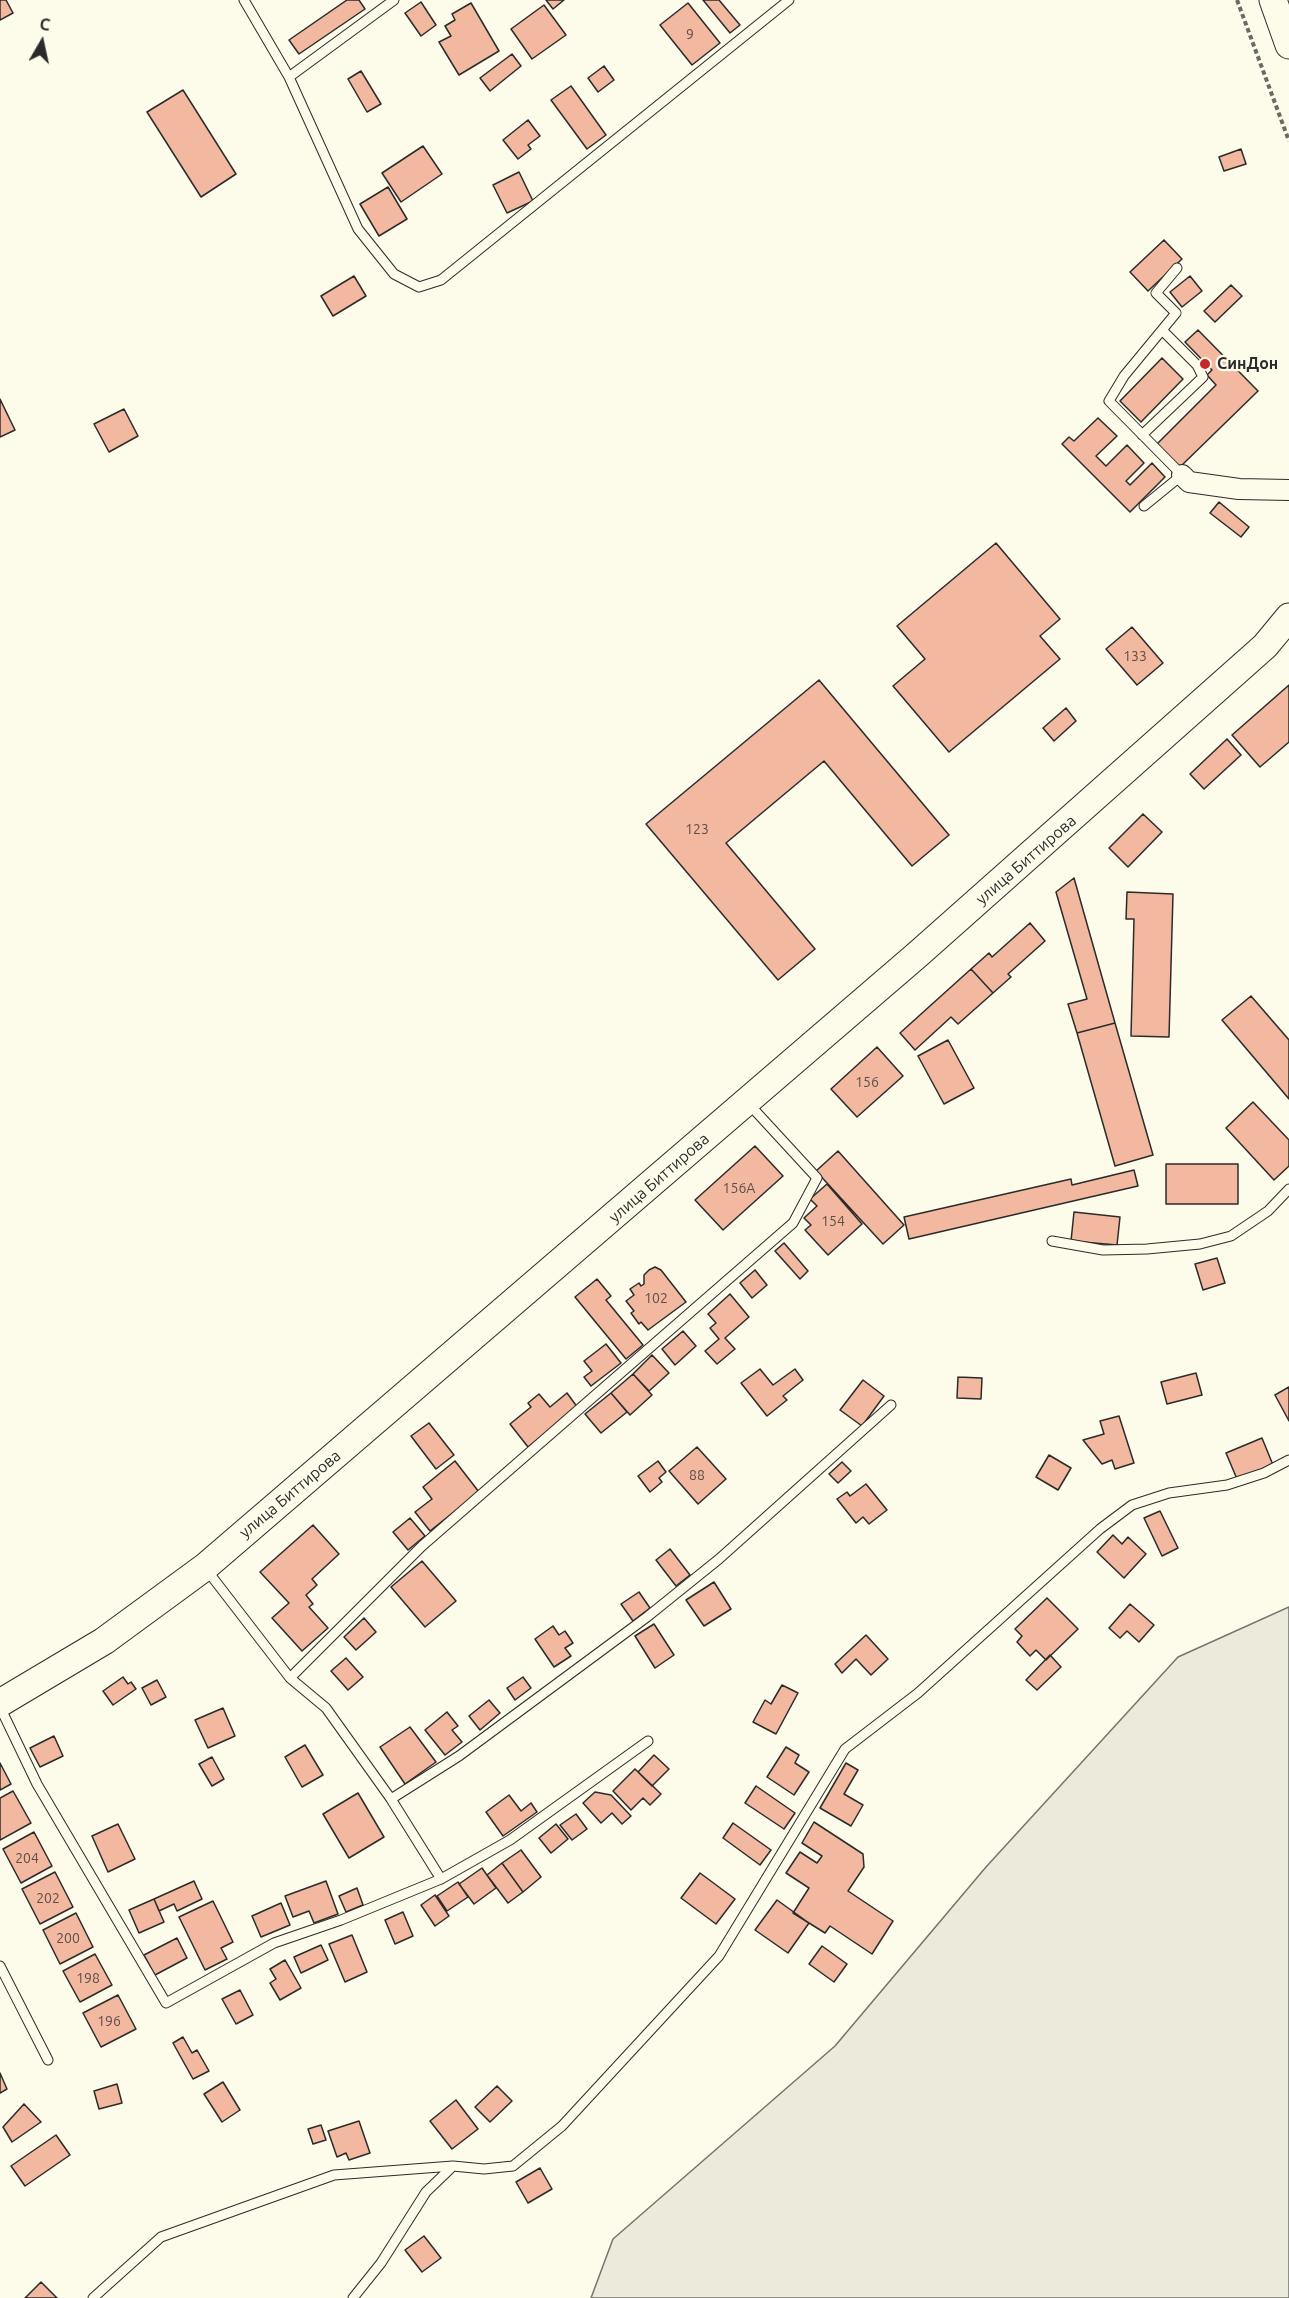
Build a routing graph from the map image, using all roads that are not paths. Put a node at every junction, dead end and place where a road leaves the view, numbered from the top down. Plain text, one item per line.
1 (244, 0) edge
2 (394, 0) edge
3 (789, 0) edge
4 (1273, 0) edge
5 (1289, 45) edge
6 (289, 77) junction
7 (1177, 268) dead end
8 (1162, 330) junction
9 (1142, 435) junction
10 (1182, 475) junction
11 (1289, 490) edge
12 (1144, 506) dead end
13 (1289, 617) edge
14 (748, 1102) junction
15 (1289, 1189) edge
16 (1053, 1241) dead end
17 (891, 1405) dead end
18 (1289, 1460) edge
19 (205, 1567) junction
20 (290, 1678) junction
21 (0, 1705) edge
22 (648, 1741) dead end
23 (391, 1799) junction
24 (441, 1879) junction
25 (0, 1966) edge
26 (48, 2060) dead end
27 (453, 2166) junction
28 (93, 2298) edge
29 (353, 2298) edge

1 - 6 lane
2 - 6 lane
3 - 6 lane
4 - 5 street
7 - 8 lane
8 - 9 lane
8 - 9 lane
9 - 10 lane
10 - 11 street
10 - 12 lane
13 - 14 street, улица Биттирова
14 - 19 street, улица Биттирова
14 - 20 lane
15 - 16 lane
17 - 23 lane
18 - 27 lane
19 - 20 lane
19 - 21 street, улица Биттирова
20 - 23 lane
21 - 24 lane
22 - 24 lane
23 - 24 lane
25 - 26 lane
27 - 28 lane
27 - 29 lane

